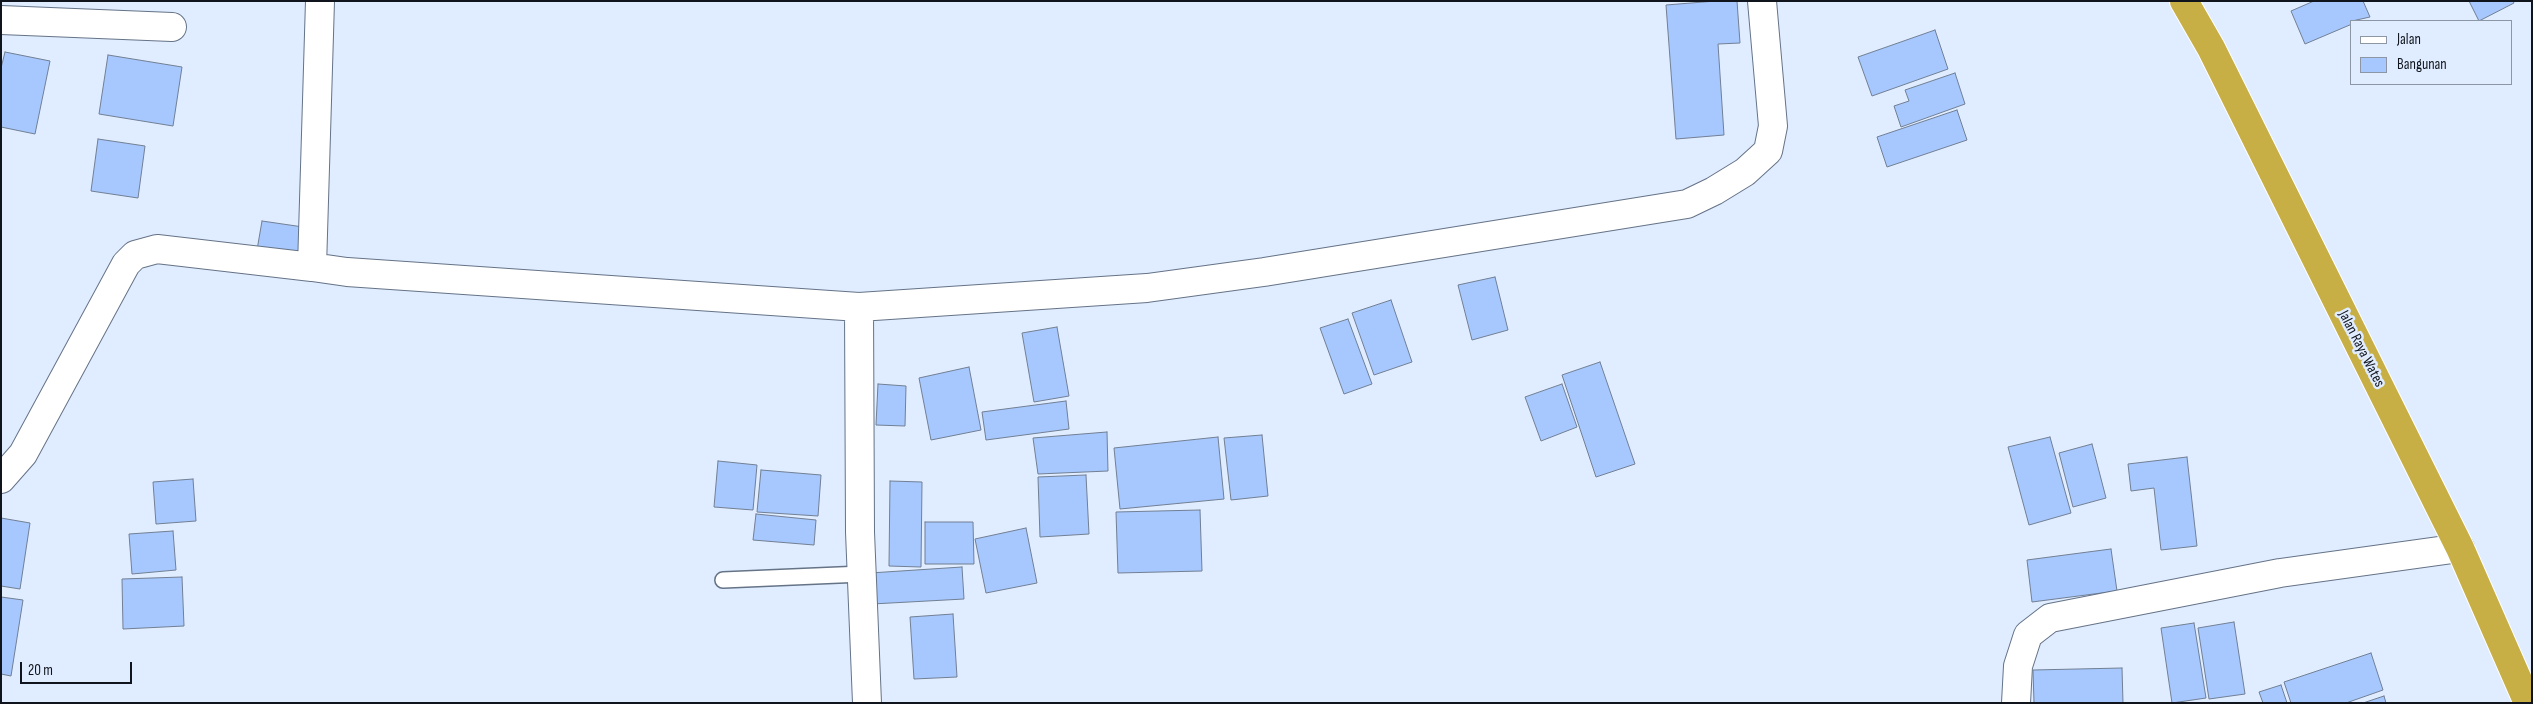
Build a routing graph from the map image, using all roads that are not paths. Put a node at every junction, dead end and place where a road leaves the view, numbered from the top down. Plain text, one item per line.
1 (320, 1) edge
2 (1762, 1) edge
3 (2184, 1) edge
4 (1, 20) edge
5 (172, 27) dead end
6 (312, 267) junction
7 (860, 307) junction
8 (1, 479) edge
9 (2460, 548) junction
10 (862, 574) junction
11 (723, 580) dead end
12 (867, 703) edge
13 (2016, 703) edge
14 (2528, 703) edge

1 - 6 street
2 - 7 street
3 - 9 highway, Jalan Raya Wates
4 - 5 street
6 - 7 street
6 - 8 street
7 - 10 street
9 - 13 street
9 - 14 highway, Jalan Raya Wates
10 - 11 lane
10 - 12 street

